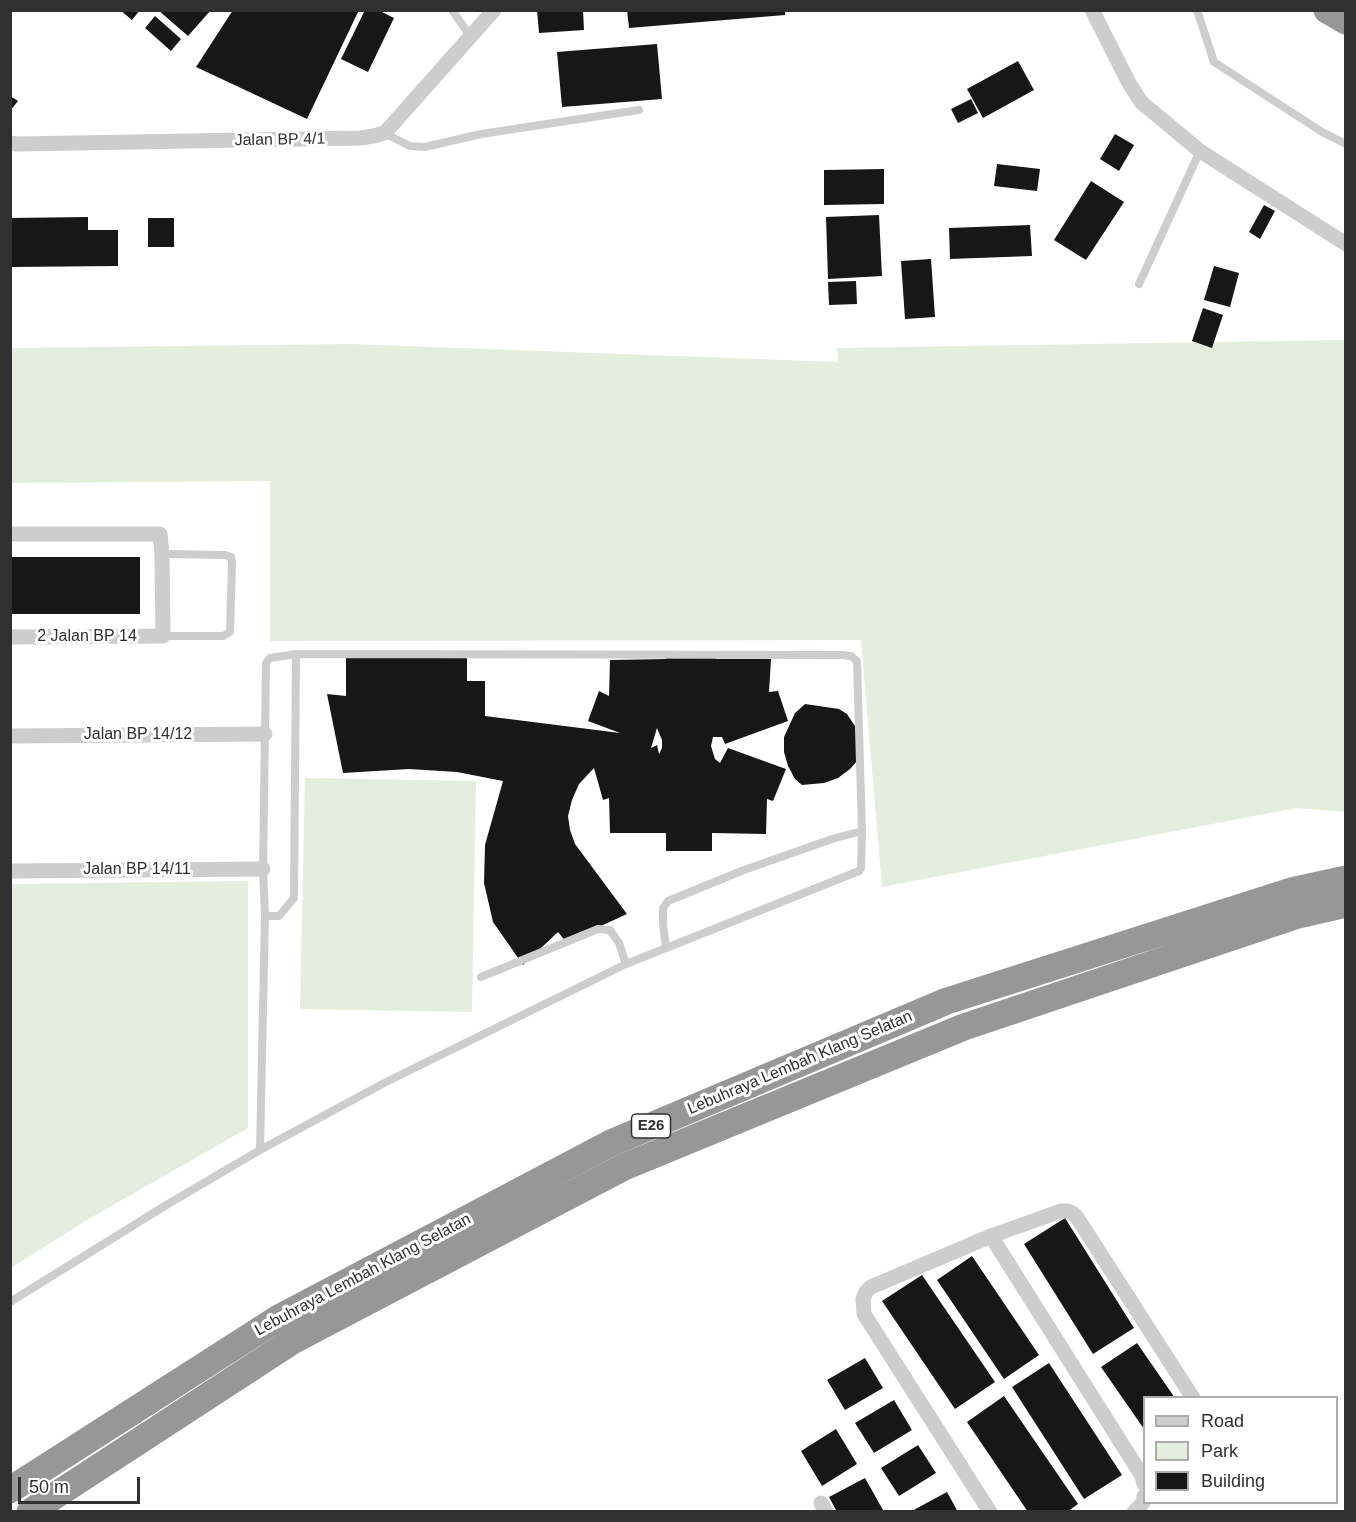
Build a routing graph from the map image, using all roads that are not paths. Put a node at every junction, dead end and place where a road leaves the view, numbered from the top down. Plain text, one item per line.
1 (452, 10) edge
2 (494, 10) edge
3 (1092, 10) edge
4 (1197, 10) edge
5 (1327, 10) edge
6 (1346, 21) edge
7 (470, 36) junction
8 (639, 110) dead end
9 (384, 133) junction
10 (10, 143) edge
11 (1346, 144) edge
12 (1200, 151) junction
13 (1346, 244) edge
14 (1139, 284) dead end
15 (10, 534) edge
16 (162, 554) junction
17 (163, 636) junction
18 (10, 637) edge
19 (296, 654) junction
20 (265, 734) junction
21 (10, 736) edge
22 (862, 831) junction
23 (263, 869) junction
24 (10, 871) edge
25 (1346, 879) edge
26 (1346, 904) edge
27 (265, 916) junction
28 (666, 948) junction
29 (626, 964) junction
30 (481, 977) dead end
31 (260, 1150) junction
32 (991, 1236) junction
33 (10, 1302) edge
34 (1192, 1396) edge
35 (1143, 1480) edge
36 (10, 1491) edge
37 (30, 1512) edge
38 (990, 1512) edge

1 - 7 lane
2 - 7 street
3 - 12 street
4 - 11 lane
5 - 6 highway
7 - 9 street
8 - 9 lane
9 - 10 street, Jalan BP 4/1
12 - 13 street
12 - 14 lane
15 - 16 street
16 - 17 street
16 - 17 lane
17 - 18 street, 2 Jalan BP 14
19 - 20 lane
19 - 22 lane
19 - 27 lane
20 - 21 street, Jalan BP 14/12
20 - 23 lane
22 - 28 lane
22 - 28 lane
23 - 24 street, Jalan BP 14/11
23 - 27 lane
25 - 36 highway, Lebuhraya Lembah Klang Selatan / E26
26 - 37 highway, Lebuhraya Lembah Klang Selatan / E26
27 - 31 lane
28 - 29 lane
29 - 30 lane
29 - 31 lane
31 - 33 lane
32 - 34 street
32 - 35 street
32 - 38 street

